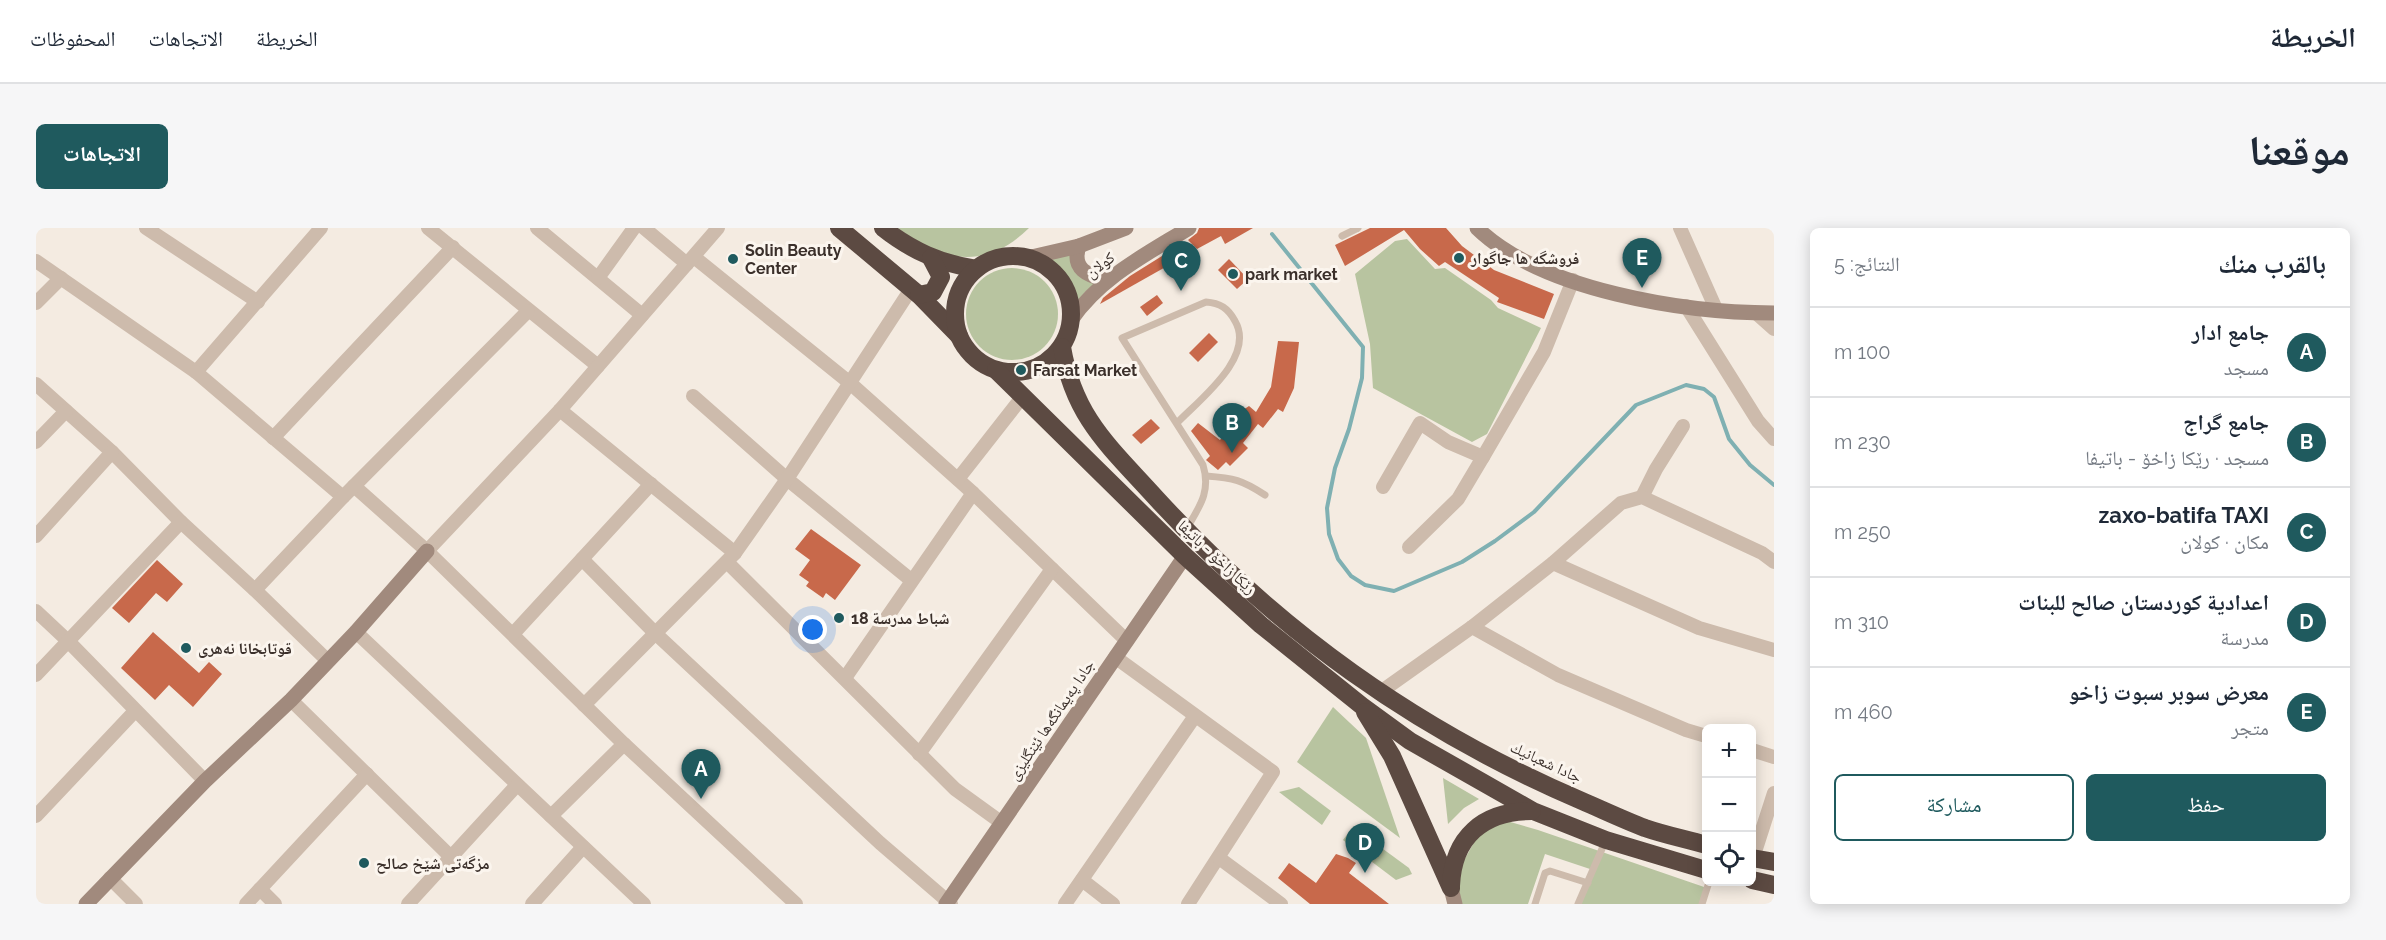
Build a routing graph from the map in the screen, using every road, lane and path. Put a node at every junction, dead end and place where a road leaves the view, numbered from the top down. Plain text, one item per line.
1 (146, 228) edge
2 (428, 228) edge
3 (537, 228) edge
4 (634, 228) edge
5 (644, 228) edge
6 (718, 228) edge
7 (839, 228) edge
8 (883, 228) edge
9 (1126, 228) edge
10 (1189, 228) edge
11 (1358, 228) edge
12 (1477, 228) edge
13 (1680, 228) edge
14 (317, 229) edge
15 (1342, 236) dead end
16 (1079, 246) junction
17 (453, 247) junction
18 (931, 258) junction
19 (1027, 258) junction
20 (691, 260) junction
21 (36, 261) edge
22 (976, 269) junction
23 (61, 278) junction
24 (598, 278) junction
25 (1107, 280) junction
26 (1573, 280) junction
27 (915, 292) junction
28 (258, 302) junction
29 (36, 303) edge
30 (1686, 306) junction
31 (1716, 309) junction
32 (528, 311) junction
33 (1756, 313) junction
34 (1774, 313) edge
35 (642, 315) junction
36 (1071, 320) junction
37 (1774, 329) edge
38 (959, 336) junction
39 (1062, 347) junction
40 (598, 366) junction
41 (996, 370) junction
42 (195, 372) junction
43 (850, 383) junction
44 (36, 384) edge
45 (693, 396) dead end
46 (1023, 396) junction
47 (561, 410) junction
48 (66, 411) junction
49 (1177, 423) junction
50 (1683, 426) dead end
51 (273, 438) junction
52 (1774, 439) edge
53 (36, 442) edge
54 (112, 452) junction
55 (1483, 457) junction
56 (1206, 476) junction
57 (787, 479) junction
58 (958, 479) junction
59 (651, 484) junction
60 (354, 486) junction
61 (1383, 487) dead end
62 (973, 493) junction
63 (1265, 495) dead end
64 (343, 497) junction
65 (1642, 497) junction
66 (181, 522) junction
67 (1186, 530) junction
68 (36, 536) edge
69 (1410, 547) dead end
70 (427, 552) junction
71 (1185, 555) junction
72 (731, 558) junction
73 (582, 559) junction
74 (1774, 562) edge
75 (1553, 563) junction
76 (1052, 569) junction
77 (911, 580) junction
78 (255, 590) junction
79 (36, 611) edge
80 (1472, 627) junction
81 (356, 632) junction
82 (655, 633) junction
83 (513, 634) junction
84 (1127, 640) junction
85 (68, 641) junction
86 (1774, 650) edge
87 (1115, 657) junction
88 (328, 661) junction
89 (36, 675) edge
90 (845, 678) junction
91 (1379, 693) junction
92 (291, 700) junction
93 (584, 705) junction
94 (1362, 705) junction
95 (135, 711) junction
96 (1195, 716) junction
97 (1702, 735) edge
98 (624, 744) junction
99 (1756, 751) edge
100 (920, 754) junction
101 (1774, 757) edge
102 (368, 774) junction
103 (205, 781) junction
104 (518, 785) junction
105 (1774, 793) edge
106 (1534, 812) junction
107 (36, 816) edge
108 (551, 816) junction
109 (1002, 824) junction
110 (1606, 840) junction
111 (1702, 844) edge
112 (1756, 846) edge
113 (584, 847) junction
114 (451, 857) junction
115 (1219, 858) junction
116 (1756, 859) edge
117 (1774, 862) edge
118 (1702, 869) edge
119 (110, 878) junction
120 (1082, 880) junction
121 (1756, 881) edge
122 (1588, 883) junction
123 (1774, 885) edge
124 (1708, 886) edge
125 (260, 889) junction
126 (1453, 896) edge
127 (948, 903) edge
128 (86, 904) edge
129 (136, 904) edge
130 (246, 904) edge
131 (275, 904) edge
132 (408, 904) edge
133 (532, 904) edge
134 (644, 904) edge
135 (796, 904) edge
136 (1065, 904) edge
137 (1113, 904) edge
138 (1188, 904) edge
139 (1281, 904) edge
140 (1535, 904) edge
141 (1578, 904) edge
142 (1702, 904) edge

1 - 28 street
2 - 17 street
3 - 24 street
4 - 24 street
5 - 20 street
6 - 20 street
7 - 27 highway
8 - 18 highway
9 - 16 street
10 - 25 street, كولان
11 - 15 lane
12 - 26 street
13 - 31 street
14 - 28 street
16 - 19 street
16 - 25 street
17 - 32 street
17 - 51 street
18 - 22 highway
18 - 27 highway
19 - 22 highway
19 - 36 highway
20 - 35 street
20 - 43 street
21 - 23 street
22 - 38 highway
23 - 29 street
23 - 42 street
24 - 35 street
25 - 36 street, كولان
26 - 30 street
26 - 55 street
27 - 38 highway
27 - 43 street
28 - 42 street
30 - 31 street
30 - 52 street
31 - 33 street
32 - 40 street
32 - 60 street
33 - 34 street
33 - 37 street
35 - 40 street
36 - 39 highway
38 - 41 highway
39 - 41 highway
39 - 67 highway, رێکا زاخۆ - باتیفا
40 - 47 street
41 - 46 highway, رێکا زاخۆ - باتیفا
42 - 51 street
43 - 57 street
43 - 58 street
44 - 48 street
45 - 57 street
46 - 58 street
46 - 71 highway, رێکا زاخۆ - باتیفا
47 - 59 street
47 - 70 street
48 - 53 street
48 - 54 street
49 - 49 lane
49 - 56 lane
50 - 65 street
51 - 64 street
54 - 66 street
54 - 68 street
55 - 61 street
55 - 69 street
56 - 63 lane
56 - 67 lane
57 - 72 street
57 - 77 street
58 - 62 street
59 - 72 street
59 - 73 street
60 - 64 street
60 - 70 street
62 - 76 street
62 - 77 street
64 - 78 street
65 - 74 street
65 - 75 street
66 - 78 street
66 - 85 street
67 - 91 highway, رێکا زاخۆ - باتیفا
70 - 81 street
70 - 83 street
71 - 84 street, جادا په‌يمانگه‌ها ئێنگليزى
71 - 94 highway, رێکا زاخۆ - باتیفا
72 - 82 street
72 - 90 street
73 - 82 street
73 - 83 street
75 - 80 street
75 - 86 street
76 - 84 street
76 - 100 street
77 - 90 street
78 - 88 street
79 - 85 street
80 - 91 street
80 - 97 street
81 - 88 street
81 - 104 street
82 - 93 street
82 - 127 street
83 - 93 street
84 - 87 street, جادا په‌يمانگه‌ها ئێنگليزى
85 - 89 street
85 - 95 street
87 - 96 street
87 - 109 street, جادا په‌يمانگه‌ها ئێنگليزى
88 - 92 street
90 - 100 street
91 - 111 highway, جادا شعبانيك
92 - 102 street
92 - 103 street
93 - 98 street
94 - 106 highway, رێکا زاخۆ - باتیفا
94 - 126 highway
95 - 103 street
95 - 107 street
96 - 115 street
96 - 120 street
98 - 108 street
98 - 135 street
99 - 101 street
100 - 109 street
102 - 114 street
102 - 125 street
103 - 119 street
104 - 108 street
104 - 114 street
105 - 112 street
106 - 110 highway
106 - 126 highway
108 - 113 street
109 - 127 street, جادا په‌يمانگه‌ها ئێنگليزى
110 - 118 highway
110 - 122 lane
113 - 133 street
113 - 134 street
114 - 132 street
115 - 138 street
115 - 139 street
116 - 117 highway
119 - 128 street
119 - 129 street
120 - 136 street
120 - 137 street
121 - 123 highway
122 - 140 lane
122 - 141 lane
124 - 142 lane
125 - 130 street
125 - 131 street

